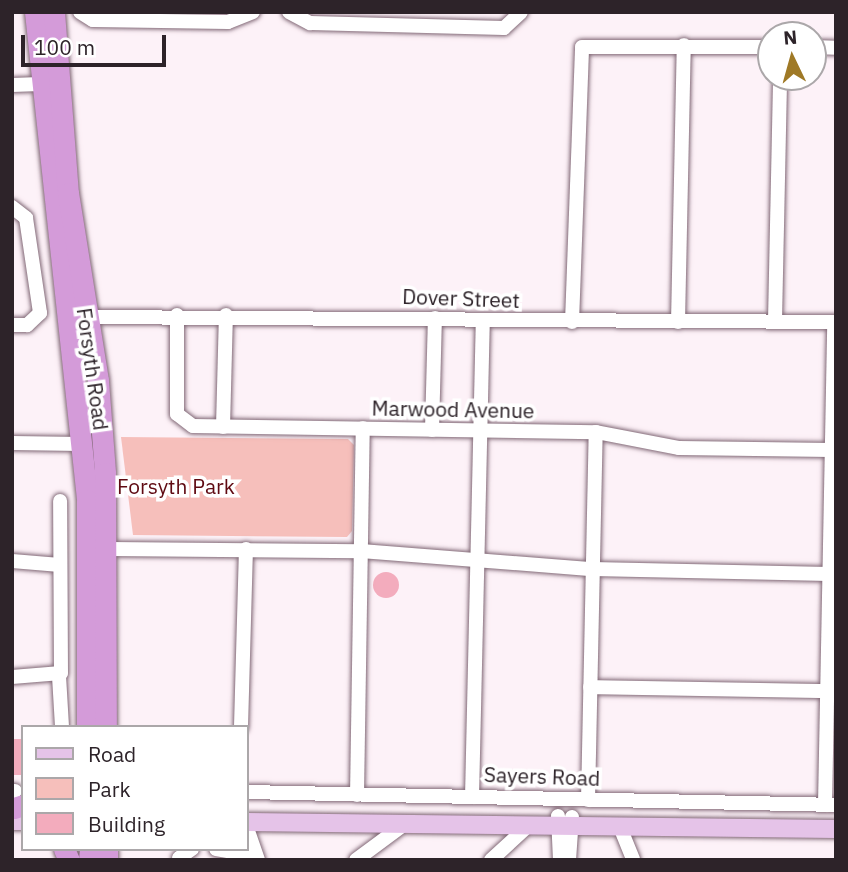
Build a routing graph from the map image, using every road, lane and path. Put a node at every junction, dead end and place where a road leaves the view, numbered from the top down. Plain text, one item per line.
1 (80, 12) edge
2 (253, 12) edge
3 (289, 12) edge
4 (54, 14) edge
5 (518, 18) edge
6 (400, 19) edge
7 (684, 45) junction
8 (757, 47) edge
9 (12, 85) edge
10 (49, 85) junction
11 (780, 91) edge
12 (18, 209) edge
13 (177, 315) junction
14 (226, 315) junction
15 (77, 318) junction
16 (435, 318) junction
17 (483, 320) junction
18 (678, 321) junction
19 (775, 321) junction
20 (572, 322) junction
21 (835, 322) edge
22 (12, 325) edge
23 (223, 427) junction
24 (363, 428) junction
25 (432, 430) junction
26 (481, 430) junction
27 (596, 432) junction
28 (12, 443) edge
29 (81, 444) junction
30 (831, 450) junction
31 (60, 501) dead end
32 (833, 518) edge
33 (99, 548) junction
34 (246, 549) junction
35 (362, 551) junction
36 (478, 556) junction
37 (12, 561) edge
38 (60, 565) junction
39 (592, 569) junction
40 (830, 574) junction
41 (59, 676) junction
42 (12, 677) edge
43 (590, 687) junction
44 (827, 691) junction
45 (62, 725) edge
46 (102, 725) edge
47 (241, 725) edge
48 (248, 792) edge
49 (357, 795) junction
50 (472, 797) junction
51 (588, 800) junction
52 (831, 805) edge
53 (248, 814) edge
54 (248, 822) edge
55 (565, 822) junction
56 (406, 823) junction
57 (528, 826) junction
58 (712, 826) junction
59 (620, 827) junction
60 (836, 829) edge
61 (248, 831) edge
62 (225, 851) edge
63 (257, 858) edge
64 (356, 860) edge
65 (491, 860) edge
66 (560, 860) edge
67 (569, 860) edge
68 (633, 860) edge

1 - 2 street
3 - 6 street
4 - 10 highway, Forsyth Road
5 - 6 street
7 - 8 street
7 - 18 street
7 - 20 street
9 - 10 street
10 - 15 highway, Forsyth Road
11 - 19 street
12 - 22 street
13 - 14 street, Dover Street
13 - 15 street, Dover Street
13 - 23 street, Marwood Avenue
14 - 16 street, Dover Street
14 - 23 street
15 - 29 highway, Forsyth Road
15 - 33 highway, Forsyth Road
16 - 17 street, Dover Street
16 - 25 street
17 - 20 street, Dover Street
17 - 26 street
18 - 19 street, Dover Street
18 - 20 street, Dover Street
19 - 21 street, Dover Street
21 - 30 street
23 - 24 street, Marwood Avenue
24 - 25 street, Marwood Avenue
24 - 35 street
25 - 26 street, Marwood Avenue
26 - 27 street, Marwood Avenue
26 - 36 street
27 - 30 street, Marwood Avenue
27 - 39 street
28 - 29 street
29 - 33 highway, Forsyth Road
30 - 32 street
31 - 38 street
32 - 40 street
33 - 34 street
33 - 46 highway, Forsyth Road
34 - 35 street
34 - 47 street
35 - 36 street
35 - 49 street
36 - 39 street
36 - 50 street
37 - 38 street
38 - 41 street
39 - 40 street
39 - 43 street
40 - 44 street
41 - 42 street
41 - 45 street
43 - 44 street
43 - 51 street
44 - 52 street
48 - 49 street, Sayers Road
49 - 50 street, Sayers Road
50 - 51 street, Sayers Road
51 - 52 street, Sayers Road
53 - 55 main road, Sayers Road
54 - 56 main road, Sayers Road
55 - 57 main road, Sayers Road
55 - 58 main road, Sayers Road
55 - 59 main road, Sayers Road
55 - 66 street
55 - 67 street
56 - 57 main road, Sayers Road
56 - 64 street
57 - 65 street
58 - 59 main road, Sayers Road
58 - 60 main road, Sayers Road
59 - 68 street
61 - 63 street
62 - 63 street

